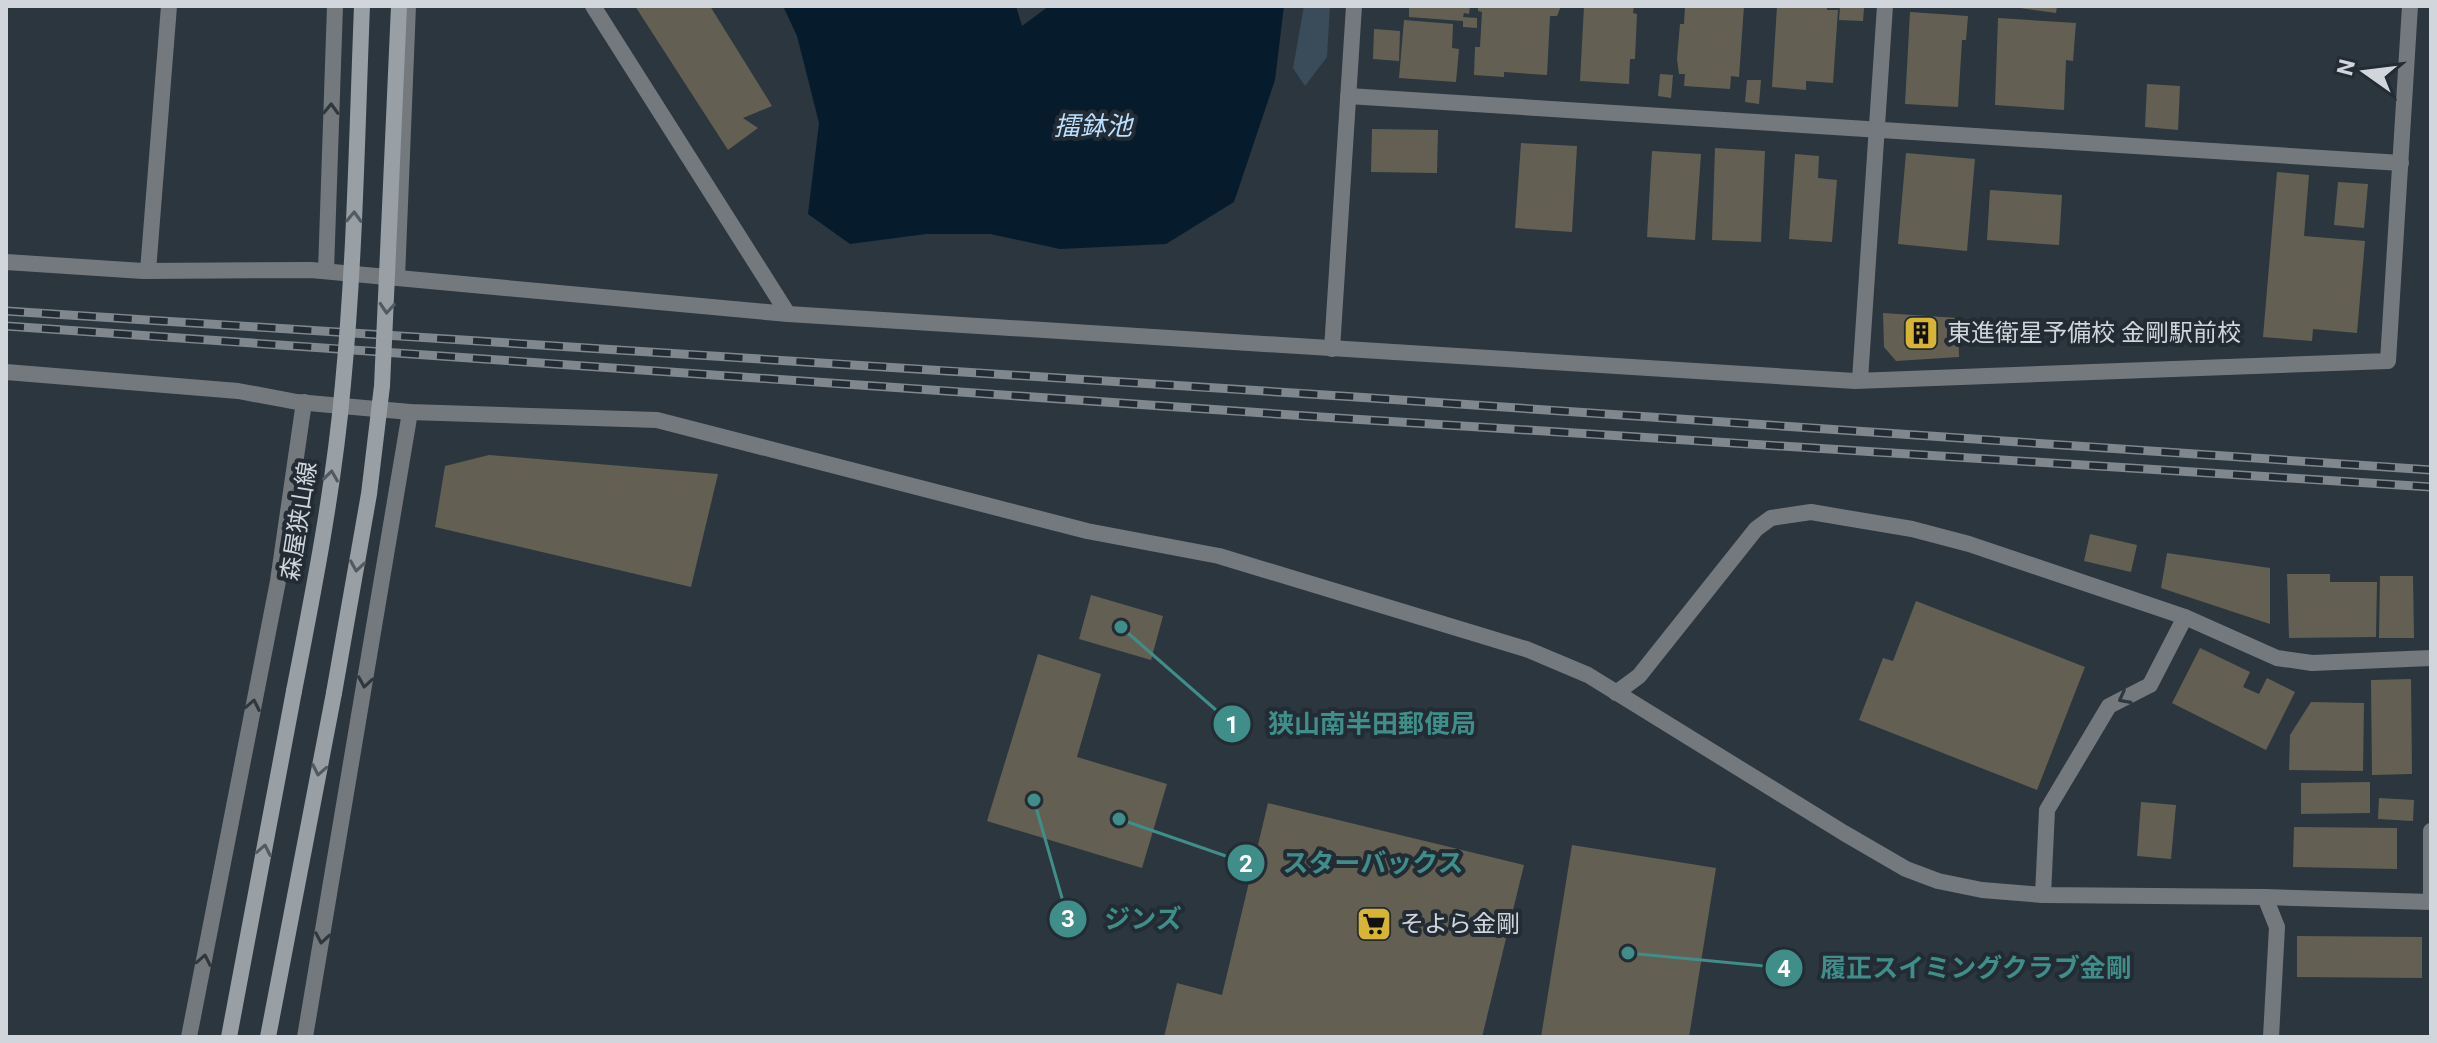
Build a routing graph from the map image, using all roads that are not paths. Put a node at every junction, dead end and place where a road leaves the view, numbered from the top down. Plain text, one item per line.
1 (169, 6) edge
2 (335, 6) edge
3 (362, 6) edge
4 (399, 6) edge
5 (408, 6) edge
6 (593, 6) edge
7 (1354, 6) edge
8 (1885, 6) edge
9 (2410, 6) edge
10 (1348, 96) junction
11 (1877, 130) junction
12 (2401, 163) junction
13 (6, 262) edge
14 (148, 271) junction
15 (326, 271) junction
16 (397, 278) junction
17 (788, 314) junction
18 (1332, 349) junction
19 (6, 372) edge
20 (1860, 380) junction
21 (304, 402) junction
22 (410, 412) junction
23 (2185, 617) junction
24 (2425, 658) edge
25 (1616, 693) junction
26 (2431, 831) edge
27 (2043, 895) junction
28 (2265, 897) junction
29 (189, 1037) edge
30 (229, 1037) edge
31 (268, 1037) edge
32 (305, 1037) edge
33 (2271, 1037) edge

1 - 14 street
15 -> 2 street
30 -> 3 main road, 森屋狭山線, bridge
4 -> 31 main road, bridge
5 - 16 street
6 - 17 street
7 - 10 street
8 - 11 street
9 - 12 street
10 - 11 street
10 - 18 street
11 - 12 street
11 - 20 street
12 - 20 street
13 - 14 street
14 - 15 street
15 - 16 street
16 - 17 street
17 - 18 street
18 - 20 street
19 - 21 street
21 - 22 street
29 -> 21 street
22 - 25 street
22 -> 32 street
23 - 24 street
23 - 25 street
23 -> 27 street
25 - 27 street
26 - 28 street
27 - 28 street
28 - 33 street

